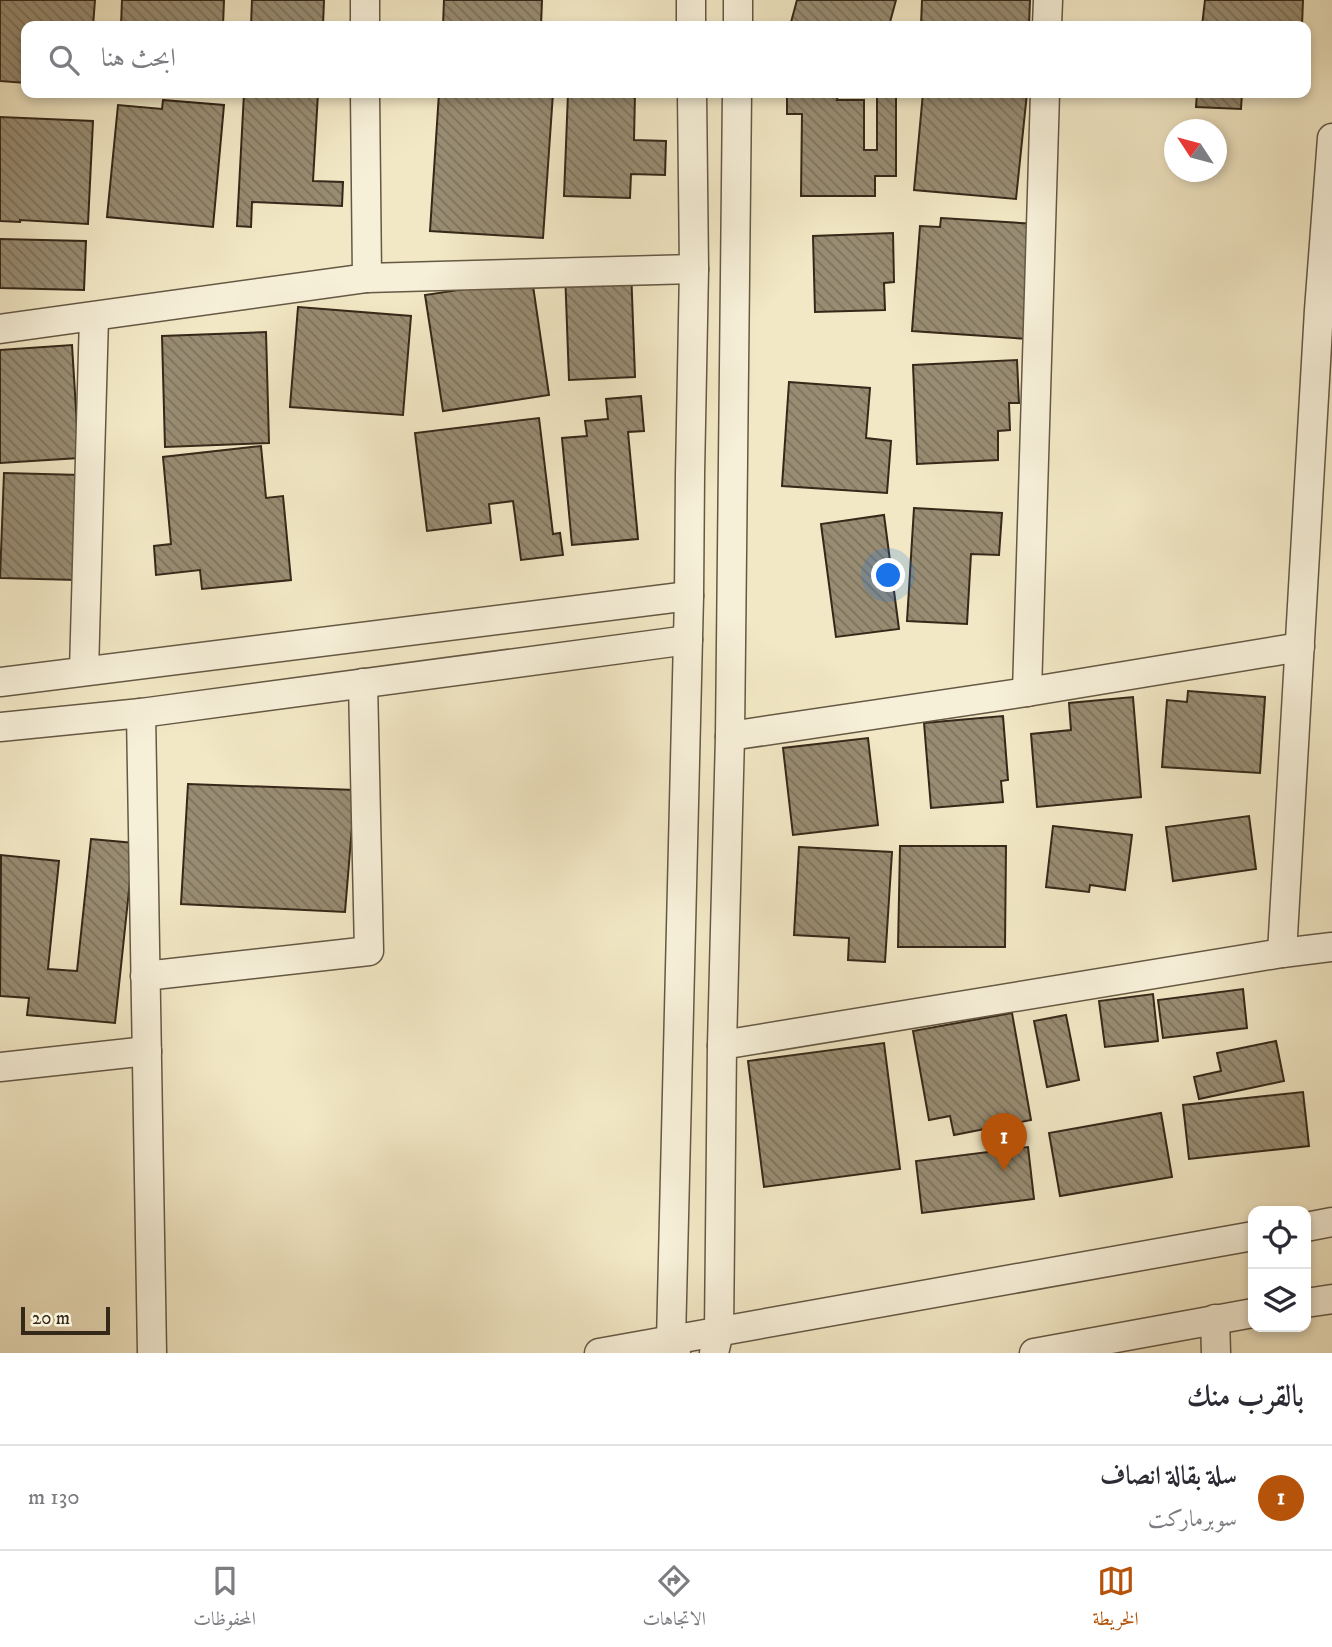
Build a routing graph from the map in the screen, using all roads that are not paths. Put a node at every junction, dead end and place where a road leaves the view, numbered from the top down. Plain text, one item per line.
1 (365, 0) edge
2 (691, 0) edge
3 (738, 0) edge
4 (1048, 0) edge
5 (365, 21) edge
6 (691, 21) edge
7 (738, 21) edge
8 (1047, 21) edge
9 (365, 98) edge
10 (692, 98) edge
11 (737, 98) edge
12 (1045, 98) edge
13 (1332, 138) edge
14 (694, 269) junction
15 (367, 278) junction
16 (1326, 310) edge
17 (94, 317) junction
18 (0, 329) edge
19 (690, 596) junction
20 (688, 640) junction
21 (1300, 647) junction
22 (84, 671) junction
23 (0, 682) edge
24 (363, 683) junction
25 (1027, 692) junction
26 (141, 713) junction
27 (0, 727) edge
28 (730, 736) junction
29 (1332, 947) edge
30 (1282, 953) junction
31 (145, 976) junction
32 (722, 1045) junction
33 (147, 1051) junction
34 (0, 1067) edge
35 (1332, 1222) edge
36 (1311, 1226) edge
37 (1248, 1237) edge
38 (1332, 1299) edge
39 (1311, 1302) edge
40 (1248, 1314) edge
41 (1215, 1320) junction
42 (716, 1343) edge
43 (673, 1347) edge
44 (152, 1353) edge
45 (599, 1353) edge
46 (1034, 1353) edge
47 (1216, 1353) edge

1 - 5 street
2 - 6 street
3 - 7 street
4 - 8 street
9 - 15 street
10 - 14 street
11 - 28 street
12 - 25 street
13 - 16 street
14 - 15 street
14 - 19 street
15 - 17 street
16 - 21 street
17 - 18 street
17 - 22 street
19 - 20 street
19 - 22 street
20 - 24 street
20 - 43 street
21 - 25 street
21 - 30 street
22 - 23 street
24 - 26 street
24 - 31 street
25 - 28 street
26 - 27 street
26 - 31 street
28 - 32 street
29 - 30 street
30 - 32 street
31 - 33 street
32 - 42 street
33 - 34 street
33 - 44 street
35 - 36 street
37 - 42 street
38 - 39 street
40 - 41 street
41 - 46 street
41 - 47 street
42 - 43 street
43 - 45 street

